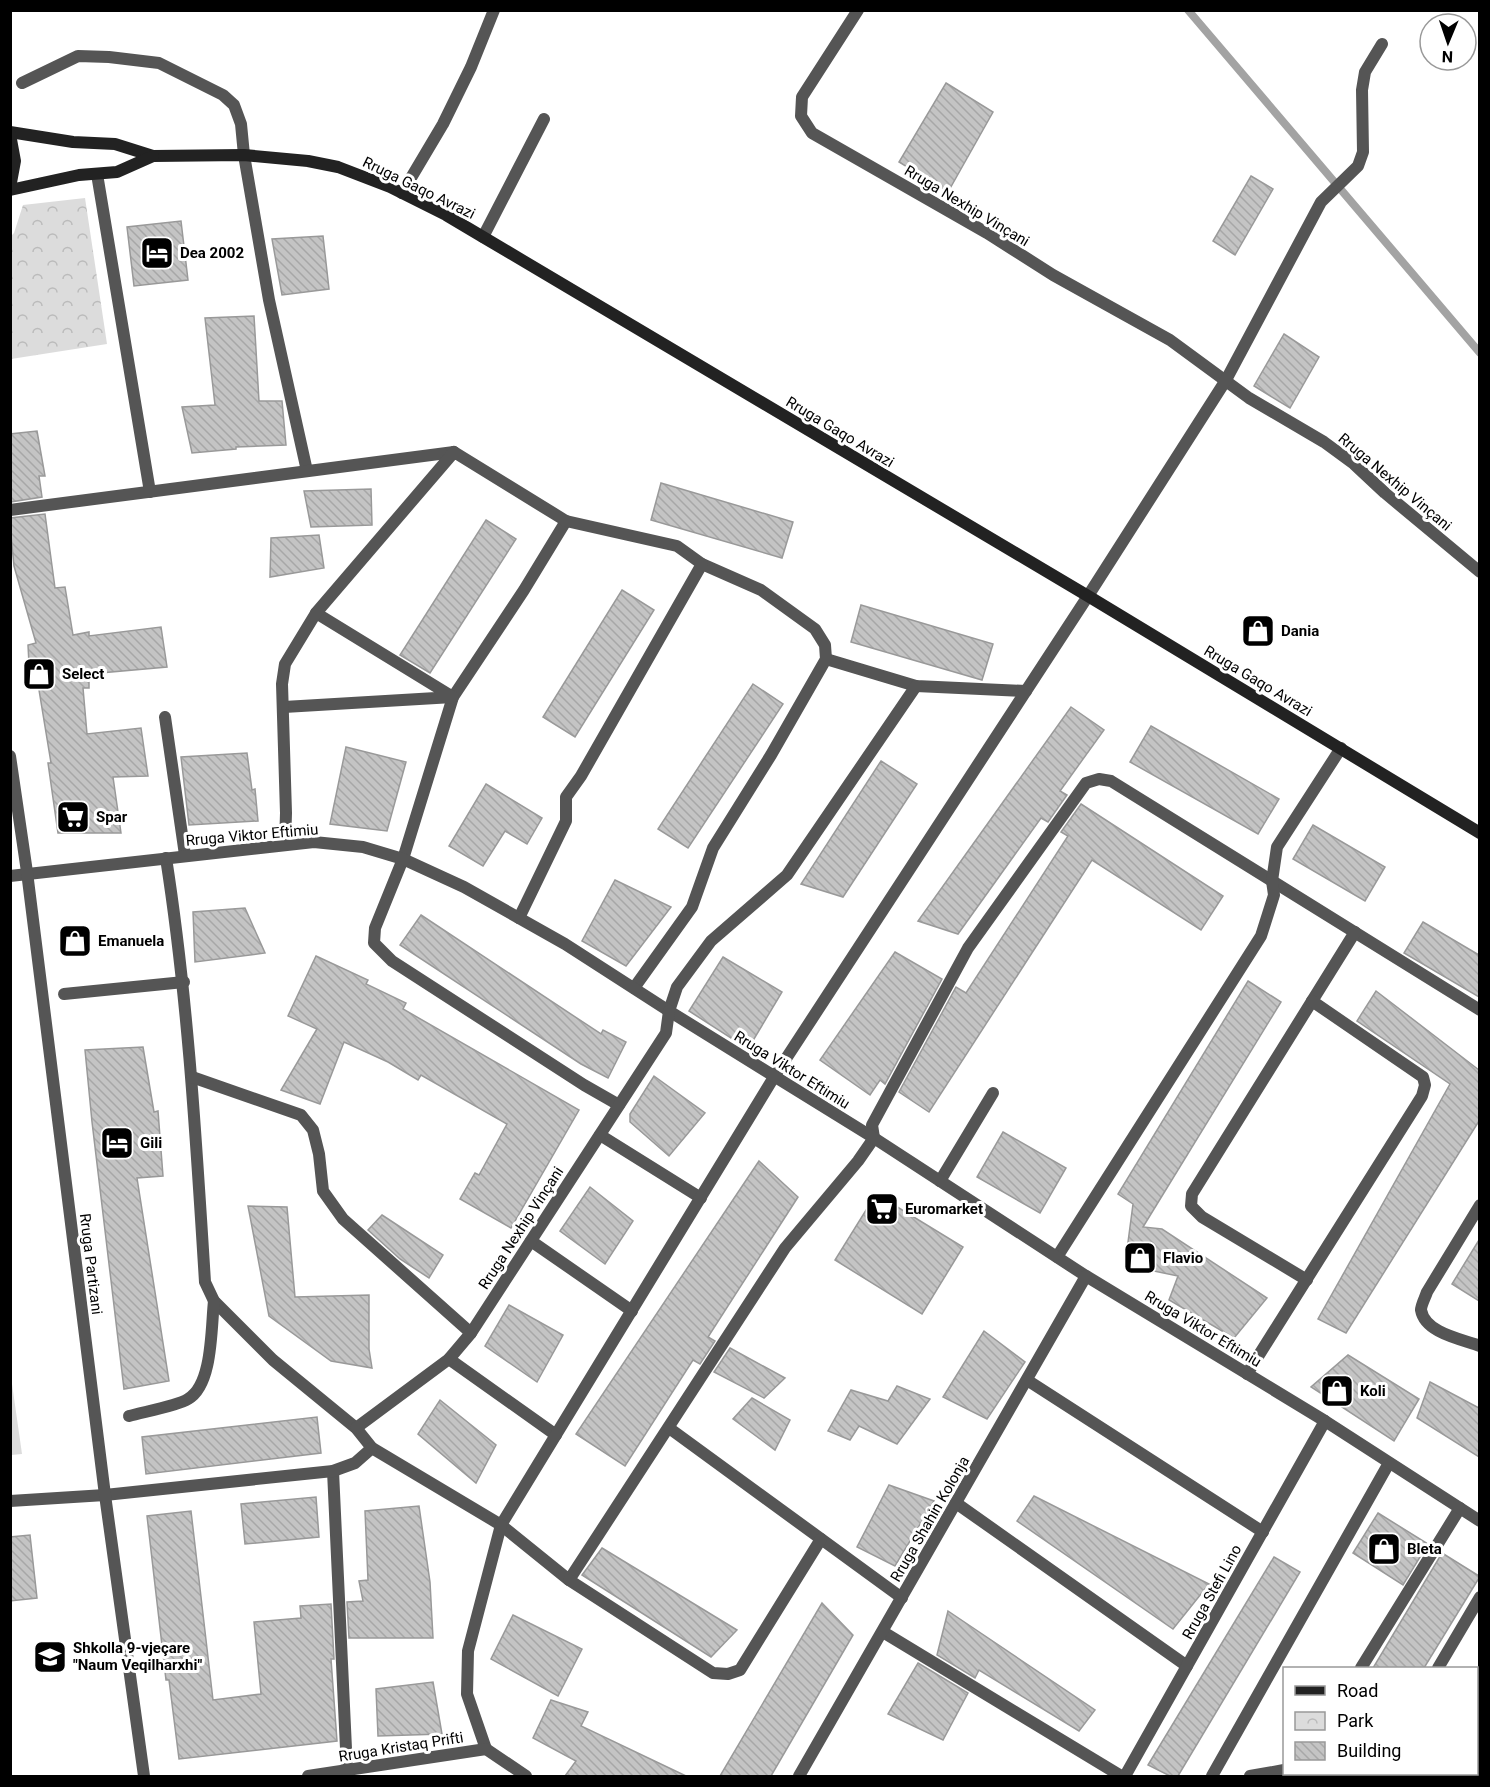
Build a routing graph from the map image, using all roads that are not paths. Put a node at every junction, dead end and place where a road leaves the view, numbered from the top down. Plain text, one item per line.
1 (494, 10) edge
2 (858, 10) edge
3 (1382, 44) dead end
4 (22, 83) dead end
5 (544, 119) dead end
6 (10, 133) edge
7 (244, 155) junction
8 (153, 156) junction
9 (97, 174) junction
10 (10, 189) edge
11 (402, 193) junction
12 (483, 237) junction
13 (1226, 380) junction
14 (454, 452) junction
15 (307, 471) junction
16 (150, 492) junction
17 (10, 510) edge
18 (566, 521) junction
19 (702, 564) junction
20 (1479, 572) edge
21 (1088, 596) junction
22 (316, 613) junction
23 (826, 659) junction
24 (916, 686) junction
25 (1026, 691) junction
26 (453, 697) junction
27 (284, 707) junction
28 (165, 717) dead end
29 (1341, 748) junction
30 (10, 756) edge
31 (1479, 833) edge
32 (285, 845) junction
33 (185, 855) junction
34 (166, 858) junction
35 (403, 859) junction
36 (27, 872) junction
37 (10, 876) edge
38 (1272, 881) junction
39 (519, 918) junction
40 (1355, 932) junction
41 (184, 982) junction
42 (634, 988) junction
43 (64, 994) dead end
44 (1312, 1001) junction
45 (1479, 1010) edge
46 (669, 1011) junction
47 (192, 1077) junction
48 (774, 1077) junction
49 (993, 1093) dead end
50 (620, 1105) junction
51 (600, 1135) junction
52 (874, 1138) junction
53 (940, 1181) junction
54 (700, 1198) junction
55 (1479, 1205) edge
56 (1468, 1224) junction
57 (1479, 1231) edge
58 (531, 1241) junction
59 (1057, 1257) junction
60 (1086, 1276) junction
61 (1307, 1280) junction
62 (214, 1302) junction
63 (632, 1311) junction
64 (471, 1333) junction
65 (1479, 1346) edge
66 (448, 1359) junction
67 (1247, 1374) junction
68 (1027, 1380) junction
69 (129, 1416) dead end
70 (1325, 1421) junction
71 (356, 1428) junction
72 (669, 1428) junction
73 (556, 1435) junction
74 (372, 1448) junction
75 (1389, 1463) junction
76 (333, 1471) junction
77 (105, 1495) junction
78 (10, 1501) edge
79 (956, 1503) junction
80 (1461, 1508) junction
81 (1479, 1521) edge
82 (501, 1525) junction
83 (1263, 1532) junction
84 (821, 1539) junction
85 (569, 1580) junction
86 (902, 1598) junction
87 (1479, 1598) edge
88 (883, 1632) junction
89 (1187, 1666) junction
90 (1362, 1667) edge
91 (1439, 1667) edge
92 (486, 1749) junction
93 (346, 1770) junction
94 (1283, 1770) edge
95 (144, 1776) edge
96 (308, 1776) edge
97 (526, 1776) edge
98 (799, 1776) edge
99 (1123, 1776) edge
100 (1212, 1776) edge
101 (1251, 1776) edge

1 - 11 street
2 - 13 street, Rruga Nexhip Vinçani
3 - 13 street
4 - 7 street
5 - 12 street
6 - 8 main road, Rruga Gaqo Avrazi
6 - 10 main road
7 - 8 main road, Rruga Gaqo Avrazi
7 - 11 main road, Rruga Gaqo Avrazi
7 - 15 street
8 - 9 main road, Rruga Gaqo Avrazi
9 - 10 main road, Rruga Gaqo Avrazi
9 - 16 street
11 - 12 main road, Rruga Gaqo Avrazi
12 - 21 main road, Rruga Gaqo Avrazi
13 - 20 street, Rruga Nexhip Vinçani
13 - 21 street
14 - 15 street
14 - 18 street
14 - 22 street
15 - 16 street
16 - 17 street
18 - 19 street
18 - 26 street
19 - 23 street
19 - 39 street
21 - 25 street
21 - 29 main road, Rruga Gaqo Avrazi
22 - 26 street
22 - 27 street
23 - 24 street
23 - 42 street
24 - 25 street
24 - 46 street, Rruga Nexhip Vinçani
25 - 48 street
26 - 27 street
26 - 35 street
27 - 32 street
28 - 33 street
29 - 31 main road, Rruga Gaqo Avrazi
29 - 38 street
30 - 36 street, Rruga Partizani
32 - 33 street, Rruga Viktor Eftimiu
32 - 35 street, Rruga Viktor Eftimiu
33 - 34 street, Rruga Viktor Eftimiu
34 - 36 street, Rruga Viktor Eftimiu
34 - 41 street
35 - 39 street, Rruga Viktor Eftimiu
35 - 50 street
36 - 37 street, Rruga Viktor Eftimiu
36 - 77 street, Rruga Partizani
38 - 40 street
38 - 52 street
38 - 59 street
39 - 42 street, Rruga Viktor Eftimiu
40 - 44 street
40 - 45 street
41 - 43 street
41 - 47 street
42 - 46 street, Rruga Viktor Eftimiu
44 - 61 street
44 - 61 street
46 - 48 street, Rruga Viktor Eftimiu
46 - 50 street, Rruga Nexhip Vinçani
47 - 62 street
47 - 64 street
48 - 52 street, Rruga Viktor Eftimiu
48 - 54 street
49 - 53 street
50 - 51 street, Rruga Nexhip Vinçani
51 - 54 street
51 - 58 street, Rruga Nexhip Vinçani
52 - 53 street, Rruga Viktor Eftimiu
52 - 72 street
53 - 59 street, Rruga Viktor Eftimiu
54 - 63 street
55 - 56 street
56 - 57 street
56 - 65 street
58 - 63 street
58 - 64 street, Rruga Nexhip Vinçani
59 - 60 street, Rruga Viktor Eftimiu
60 - 67 street, Rruga Viktor Eftimiu
60 - 68 street, Rruga Shahin Kolonja
61 - 67 street
62 - 69 street
62 - 71 street
63 - 73 street
64 - 66 street, Rruga Nexhip Vinçani
66 - 71 street, Rruga Nexhip Vinçani
66 - 73 street
67 - 70 street, Rruga Viktor Eftimiu
68 - 79 street, Rruga Shahin Kolonja
68 - 83 street
70 - 75 street, Rruga Viktor Eftimiu
70 - 83 street, Rruga Stefi Lino
71 - 74 street
72 - 84 street
72 - 85 street
73 - 82 street
74 - 76 street
74 - 82 street
75 - 80 street, Rruga Viktor Eftimiu
75 - 100 street
76 - 77 street
76 - 93 street
77 - 78 street
77 - 95 street, Rruga Partizani
79 - 86 street, Rruga Shahin Kolonja
79 - 89 street
80 - 81 street, Rruga Viktor Eftimiu
80 - 90 street
82 - 85 street
82 - 92 street
83 - 89 street, Rruga Stefi Lino
84 - 85 street
84 - 86 street
86 - 88 street, Rruga Shahin Kolonja
87 - 91 street
88 - 98 street, Rruga Shahin Kolonja
88 - 99 street
89 - 99 street, Rruga Stefi Lino
92 - 93 street, Rruga Kristaq Prifti
92 - 97 street, Rruga Kristaq Prifti
93 - 96 street, Rruga Kristaq Prifti
94 - 101 street

